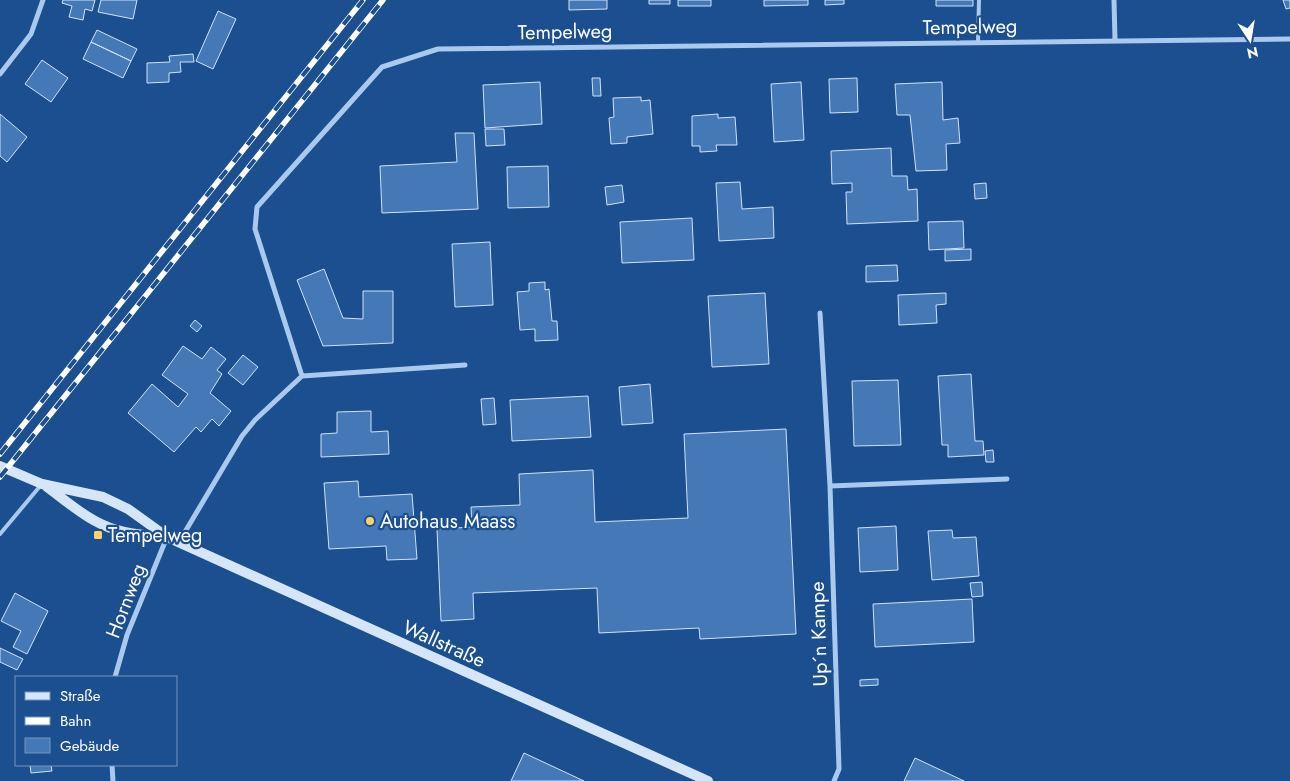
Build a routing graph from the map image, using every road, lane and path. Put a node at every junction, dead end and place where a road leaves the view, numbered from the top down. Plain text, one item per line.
1 (43, 0) edge
2 (979, 0) edge
3 (1114, 0) edge
4 (1290, 38) edge
5 (1115, 40) junction
6 (978, 42) junction
7 (2, 67) edge
8 (0, 74) edge
9 (820, 313) dead end
10 (465, 364) dead end
11 (302, 376) junction
12 (0, 466) edge
13 (1007, 478) dead end
14 (42, 484) junction
15 (830, 486) junction
16 (0, 534) edge
17 (167, 537) junction
18 (178, 542) junction
19 (115, 676) edge
20 (112, 766) edge
21 (113, 781) edge
22 (708, 781) edge
23 (834, 781) edge

1 - 7 street
2 - 6 lane
3 - 5 street
4 - 5 street, Tempelweg
5 - 6 street, Tempelweg
6 - 11 street, Tempelweg
7 - 8 street
9 - 15 street, Up´n Kampe
10 - 11 street
11 - 18 street
12 - 14 street, Wallstraße
13 - 15 street
14 - 16 lane
14 - 17 street, Wallstraße
14 - 17 street, Wallstraße
15 - 23 street, Up´n Kampe
17 - 18 street, Wallstraße
17 - 19 street, Hornweg
18 - 22 street, Wallstraße
20 - 21 street

